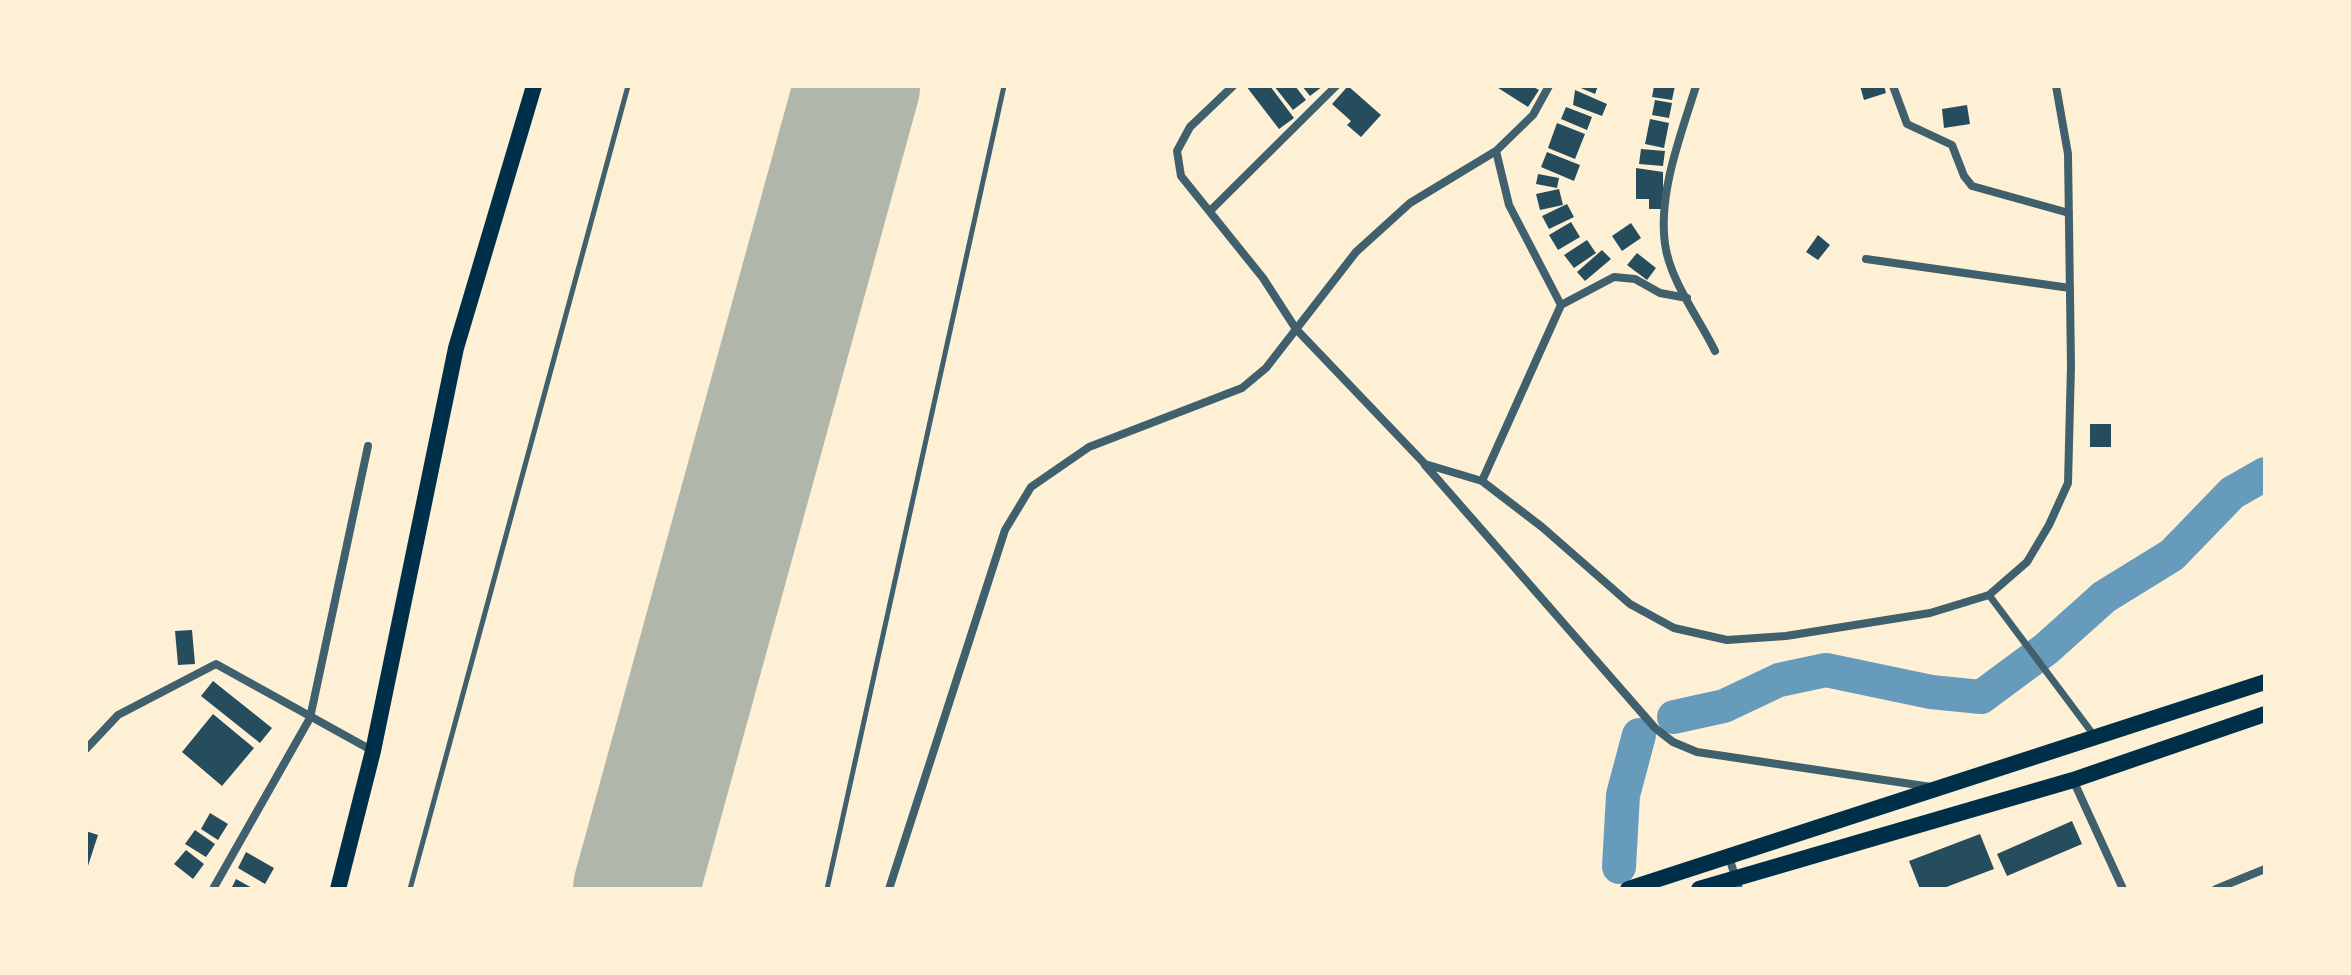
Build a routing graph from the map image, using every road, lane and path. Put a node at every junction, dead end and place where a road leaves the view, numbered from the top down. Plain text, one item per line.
1 (534, 86) edge
2 (628, 86) edge
3 (1004, 86) edge
4 (1233, 86) edge
5 (1336, 86) edge
6 (1549, 86) edge
7 (1696, 86) edge
8 (1893, 86) edge
9 (2056, 86) edge
10 (1496, 151) junction
11 (1210, 211) junction
12 (2069, 213) junction
13 (1866, 259) dead end
14 (2070, 288) junction
15 (1687, 298) junction
16 (1561, 305) junction
17 (1296, 329) junction
18 (1715, 351) dead end
19 (368, 446) dead end
20 (1425, 464) junction
21 (1482, 481) junction
22 (1989, 595) junction
23 (2265, 682) edge
24 (2265, 714) edge
25 (310, 718) junction
26 (2096, 738) junction
27 (86, 749) edge
28 (373, 751) junction
29 (2073, 780) junction
30 (1935, 788) junction
31 (1729, 857) junction
32 (2265, 869) edge
33 (1738, 883) edge
34 (213, 889) edge
35 (338, 889) edge
36 (410, 889) edge
37 (827, 889) edge
38 (889, 889) edge
39 (1628, 889) edge
40 (1699, 889) edge
41 (2123, 889) edge
42 (2216, 889) edge

1 - 28 highway
2 - 36 lane
3 - 37 lane
4 - 11 street
5 - 11 street
6 - 10 street
7 - 15 street
8 - 12 street
9 - 12 street
10 - 16 street
10 - 17 street
11 - 17 street
12 - 14 street
13 - 14 street
14 - 22 street
15 - 16 street
15 - 18 street
16 - 21 street
17 - 20 street
17 - 38 street
19 - 25 street
20 - 21 street
20 - 30 street
21 - 22 street
22 - 26 street
23 - 26 highway
24 - 29 highway
25 - 27 street
25 - 28 street
25 - 34 street
26 - 30 highway
28 - 35 highway
29 - 33 highway
29 - 41 street
30 - 31 highway
31 - 33 street
31 - 39 highway
32 - 42 street
33 - 40 highway

